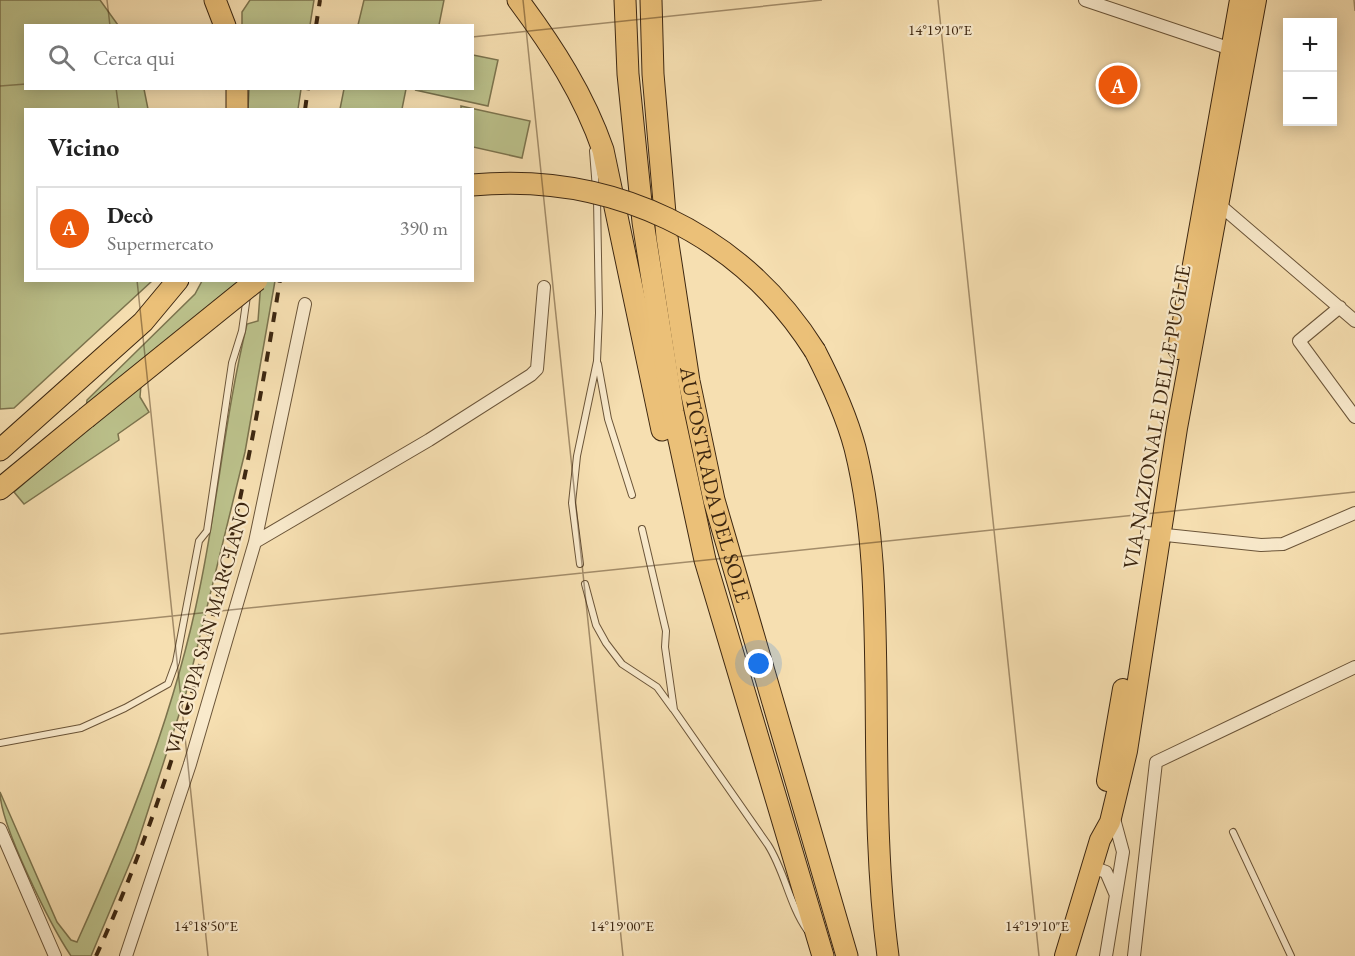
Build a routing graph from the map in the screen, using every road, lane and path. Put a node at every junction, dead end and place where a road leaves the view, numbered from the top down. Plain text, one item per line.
1 (215, 0) edge
2 (518, 0) edge
3 (651, 0) edge
4 (1085, 0) edge
5 (1240, 0) edge
6 (1256, 0) edge
7 (621, 6) edge
8 (224, 24) edge
9 (1239, 51) junction
10 (237, 90) edge
11 (237, 108) edge
12 (594, 124) junction
13 (474, 185) edge
14 (1212, 201) junction
15 (176, 282) edge
16 (249, 282) edge
17 (255, 282) edge
18 (544, 287) dead end
19 (305, 304) dead end
20 (1340, 307) junction
21 (1355, 321) edge
22 (597, 361) junction
23 (1355, 417) edge
24 (0, 450) edge
25 (0, 489) edge
26 (632, 495) dead end
27 (1355, 513) edge
28 (642, 530) dead end
29 (699, 534) junction
30 (1154, 534) junction
31 (255, 542) junction
32 (580, 564) dead end
33 (585, 584) dead end
34 (1355, 667) edge
35 (674, 710) junction
36 (0, 743) edge
37 (1113, 813) junction
38 (0, 829) edge
39 (1233, 832) dead end
40 (1100, 840) junction
41 (1092, 867) junction
42 (1116, 893) junction
43 (822, 954) edge
44 (55, 956) edge
45 (126, 956) edge
46 (847, 956) edge
47 (888, 956) edge
48 (1065, 956) edge
49 (1106, 956) edge
50 (1134, 956) edge
51 (1292, 956) edge

1 - 8 highway
2 - 12 highway
3 - 46 highway, AUTOSTRADA DEL SOLE
4 - 9 street
5 - 9 main road, VIA NAZIONALE DELLE PUGLIE
6 - 9 main road, VIA NAZIONALE DELLE PUGLIE
7 - 29 highway, AUTOSTRADA DEL SOLE
9 - 14 main road, VIA NAZIONALE DELLE PUGLIE
10 - 11 highway
12 - 22 lane
12 - 29 highway
13 - 47 highway, bridge
14 - 20 street
14 - 30 main road, VIA NAZIONALE DELLE PUGLIE
15 - 24 highway
16 - 36 lane
17 - 25 highway, bridge
18 - 31 street
19 - 31 street, VIA CUPA SAN MARCIANO
20 - 21 street
20 - 23 street
22 - 26 lane
22 - 32 lane
27 - 30 street
28 - 35 lane
29 - 43 highway, AUTOSTRADA DEL SOLE
30 - 37 main road, VIA NAZIONALE DELLE PUGLIE
30 - 40 main road, VIA NAZIONALE DELLE PUGLIE
31 - 45 street, VIA CUPA SAN MARCIANO
33 - 35 lane
34 - 50 street
35 - 43 lane
37 - 40 main road, VIA NAZIONALE DELLE PUGLIE
37 - 42 street
38 - 44 street
39 - 51 lane
40 - 41 main road, VIA NAZIONALE DELLE PUGLIE
41 - 42 street
41 - 48 main road, VIA NAZIONALE DELLE PUGLIE
42 - 49 street

